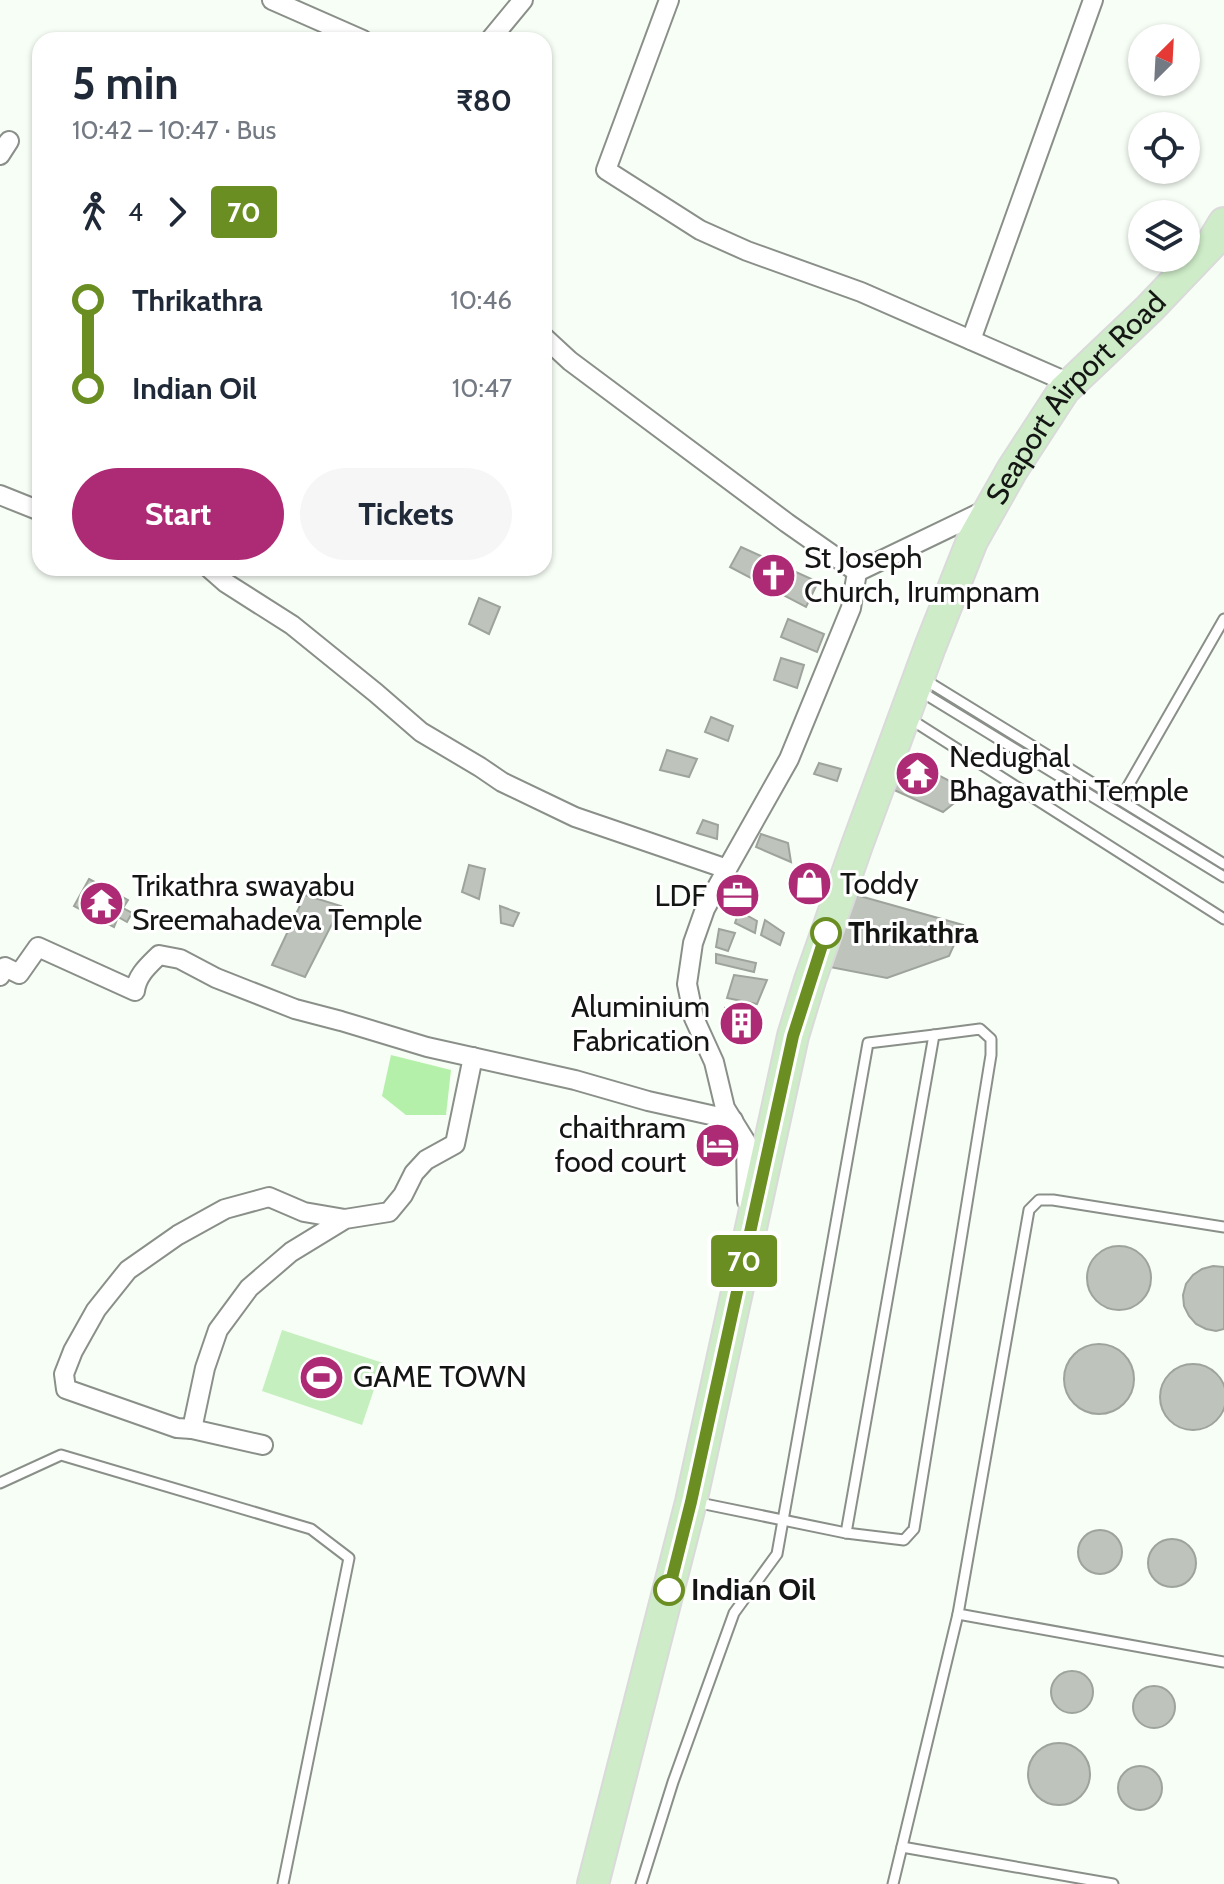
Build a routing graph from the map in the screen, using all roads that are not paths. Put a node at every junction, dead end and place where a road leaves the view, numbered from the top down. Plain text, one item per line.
1 (272, 0) edge
2 (523, 0) edge
3 (669, 0) edge
4 (1093, 0) edge
5 (345, 32) edge
6 (497, 32) edge
7 (1224, 223) edge
8 (971, 340) junction
9 (552, 344) edge
10 (1069, 385) junction
11 (0, 495) edge
12 (992, 507) junction
13 (32, 508) edge
14 (857, 572) junction
15 (218, 576) edge
16 (1224, 619) edge
17 (913, 693) junction
18 (1101, 788) junction
19 (1095, 798) junction
20 (1120, 800) junction
21 (1224, 864) edge
22 (727, 869) junction
23 (1224, 877) edge
24 (1224, 919) edge
25 (0, 976) edge
26 (934, 1035) junction
27 (473, 1057) junction
28 (733, 1120) junction
29 (304, 1212) junction
30 (345, 1219) junction
31 (1224, 1227) edge
32 (305, 1243) junction
33 (748, 1246) junction
34 (192, 1429) junction
35 (263, 1445) dead end
36 (0, 1483) edge
37 (691, 1502) junction
38 (784, 1519) junction
39 (846, 1533) junction
40 (958, 1614) junction
41 (1224, 1662) edge
42 (902, 1847) junction
43 (283, 1884) edge
44 (593, 1884) edge
45 (641, 1884) edge
46 (893, 1884) edge
47 (1113, 1884) edge

1 - 5 street
2 - 6 street
3 - 8 street
4 - 8 street
7 - 10 main road, Seaport Airport Road
8 - 10 street
9 - 14 street
10 - 12 main road, Seaport Airport Road
11 - 13 street
12 - 14 street
12 - 17 main road, Seaport Airport Road
14 - 22 street
15 - 22 street
16 - 20 lane
17 - 18 lane
17 - 19 lane
17 - 24 lane
17 - 33 main road, Seaport Airport Road
18 - 19 lane
18 - 20 lane
19 - 23 lane
20 - 21 lane
22 - 28 street
25 - 27 street
26 - 38 lane
26 - 39 lane
26 - 39 lane
27 - 28 street
27 - 30 street
28 - 33 street
29 - 30 street
29 - 32 street
29 - 34 street
30 - 32 street
31 - 40 lane
32 - 34 street
33 - 37 main road, Seaport Airport Road
34 - 35 street
36 - 43 lane
37 - 38 lane
37 - 44 main road, Seaport Airport Road
38 - 39 lane
38 - 45 lane
40 - 41 lane
40 - 42 lane
42 - 46 lane
42 - 47 lane

